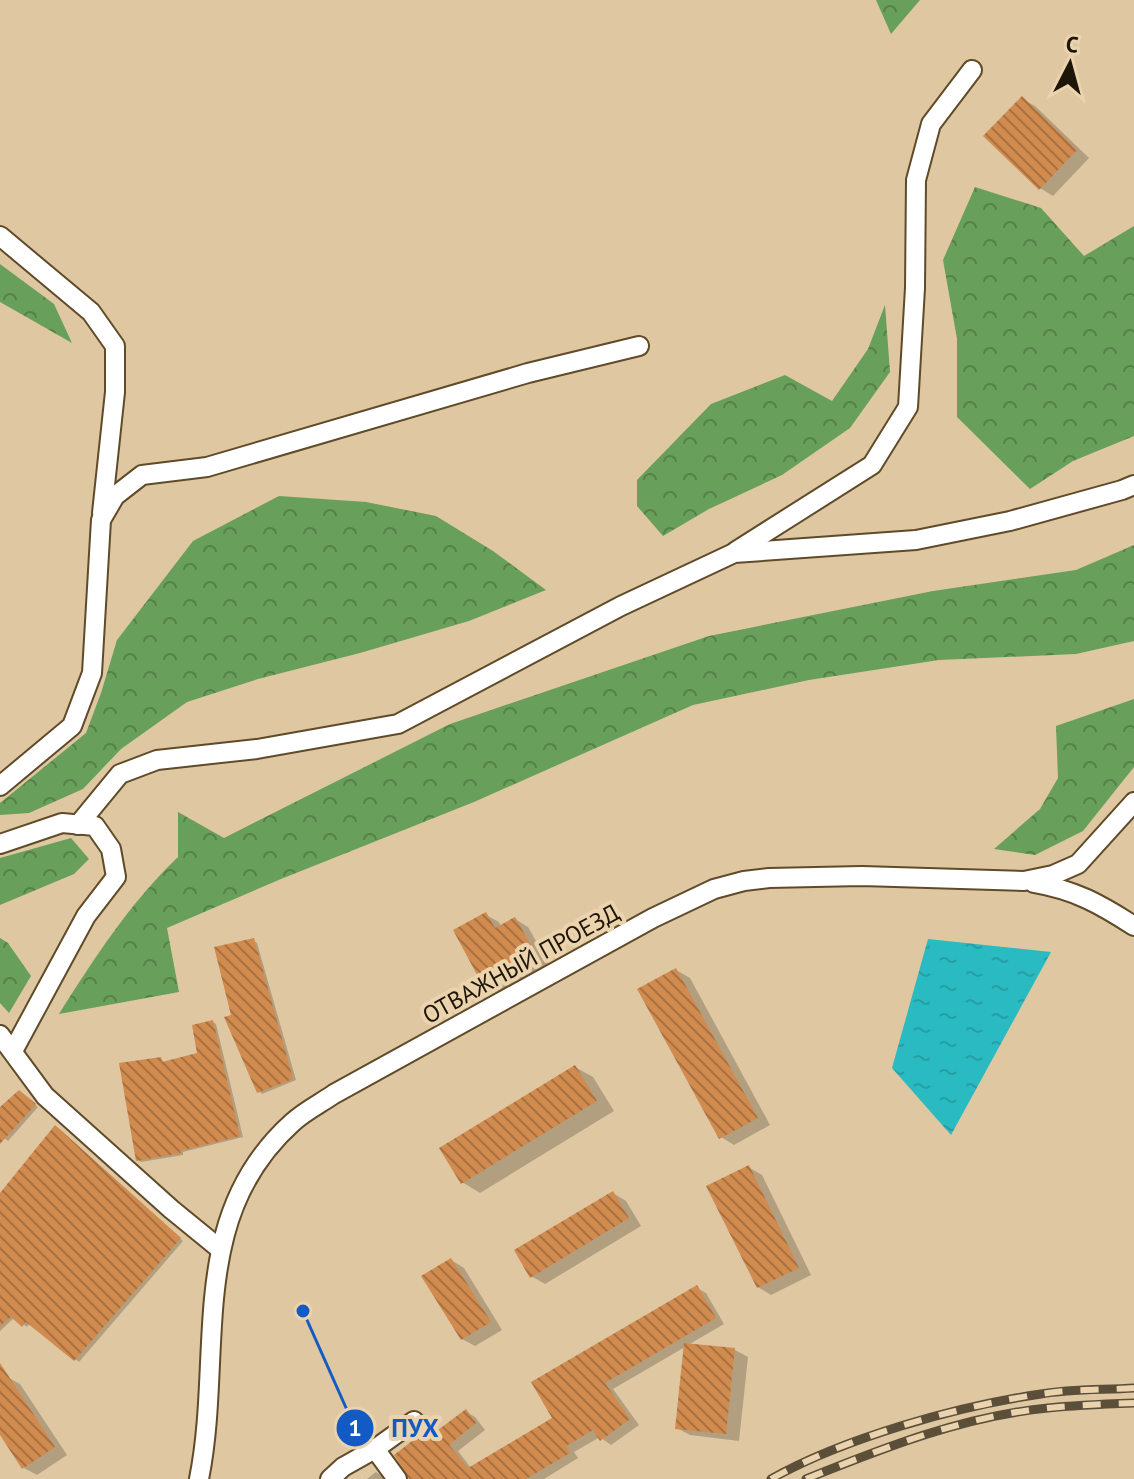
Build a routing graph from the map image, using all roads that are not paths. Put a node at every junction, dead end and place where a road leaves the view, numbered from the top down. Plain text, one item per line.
1 (972, 70) dead end
2 (0, 236) edge
3 (639, 346) dead end
4 (1134, 485) edge
5 (101, 520) junction
6 (734, 553) junction
7 (0, 786) edge
8 (1134, 802) edge
9 (78, 825) junction
10 (0, 844) edge
11 (1024, 881) junction
12 (1134, 926) edge
13 (0, 1035) edge
14 (13, 1051) junction
15 (220, 1249) junction
16 (414, 1421) dead end
17 (375, 1449) junction
18 (199, 1479) edge
19 (330, 1479) edge
20 (397, 1479) edge

1 - 6 street
2 - 5 street
3 - 5 street
4 - 6 street
5 - 7 street
6 - 9 street
8 - 11 street, ОТВАЖНЫЙ ПРОЕЗД
9 - 10 street
9 - 14 street
11 - 12 street
11 - 15 street, ОТВАЖНЫЙ ПРОЕЗД
13 - 14 street
14 - 15 street
15 - 18 street, ОТВАЖНЫЙ ПРОЕЗД
16 - 17 street
17 - 19 street
17 - 20 street

